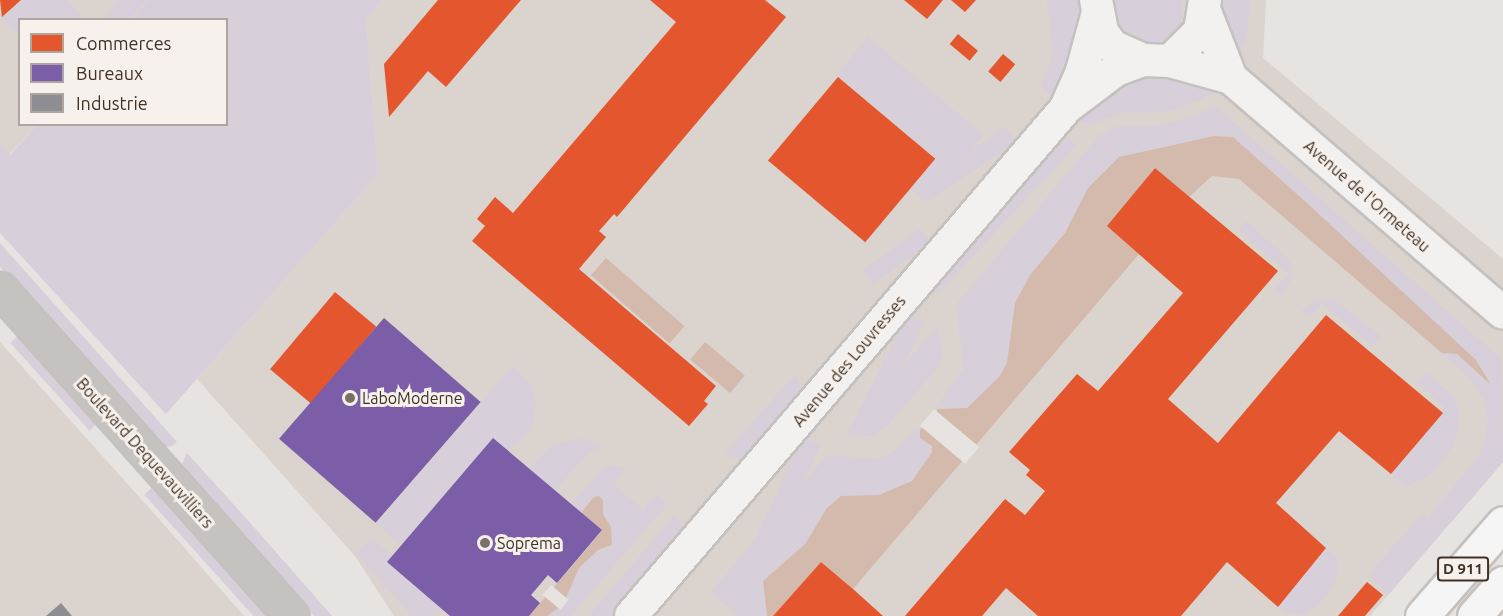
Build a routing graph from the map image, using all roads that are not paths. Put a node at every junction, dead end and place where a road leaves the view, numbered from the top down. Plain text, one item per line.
1 (1206, 7) edge
2 (1096, 8) edge
3 (1156, 61) junction
4 (1231, 78) junction
5 (1067, 106) junction
6 (0, 289) edge
7 (1503, 314) edge
8 (1503, 523) edge
9 (1503, 583) edge
10 (291, 616) edge
11 (631, 616) edge
12 (1422, 616) edge
13 (1474, 616) edge

1 - 3 street
1 - 4 street, Avenue de l'Ormeteau
2 - 3 street, Avenue de l'Ormeteau
2 - 5 street, Avenue des Louvresses
3 - 4 street, Avenue de l'Ormeteau
3 - 5 street, Avenue des Louvresses
4 - 7 street, Avenue de l'Ormeteau
5 - 11 street, Avenue des Louvresses
6 - 10 main road, Boulevard Dequevauvilliers
8 - 12 main road, D 911
9 - 13 main road, D 911

